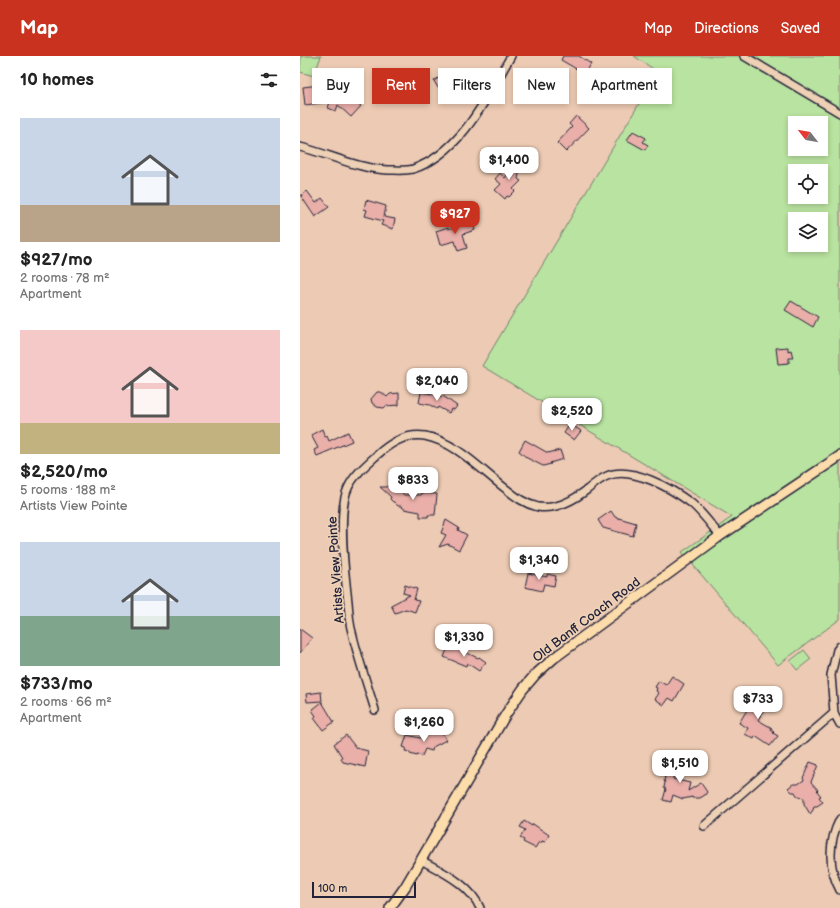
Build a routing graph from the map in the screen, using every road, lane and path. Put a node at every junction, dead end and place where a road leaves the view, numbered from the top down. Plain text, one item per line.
1 (511, 56) edge
2 (744, 56) edge
3 (840, 113) edge
4 (300, 147) edge
5 (840, 456) edge
6 (720, 536) junction
7 (840, 646) edge
8 (375, 710) dead end
9 (834, 713) junction
10 (840, 724) edge
11 (840, 819) edge
12 (704, 826) dead end
13 (422, 860) junction
14 (840, 890) edge
15 (390, 908) edge
16 (480, 908) edge

1 - 4 street
2 - 3 street
5 - 6 main road, Old Banff Coach Road
6 - 8 street, Artists View Pointe
6 - 13 main road, Old Banff Coach Road
7 - 9 street
9 - 10 street
9 - 12 street
11 - 14 street
13 - 15 main road, Old Banff Coach Road
13 - 16 street

